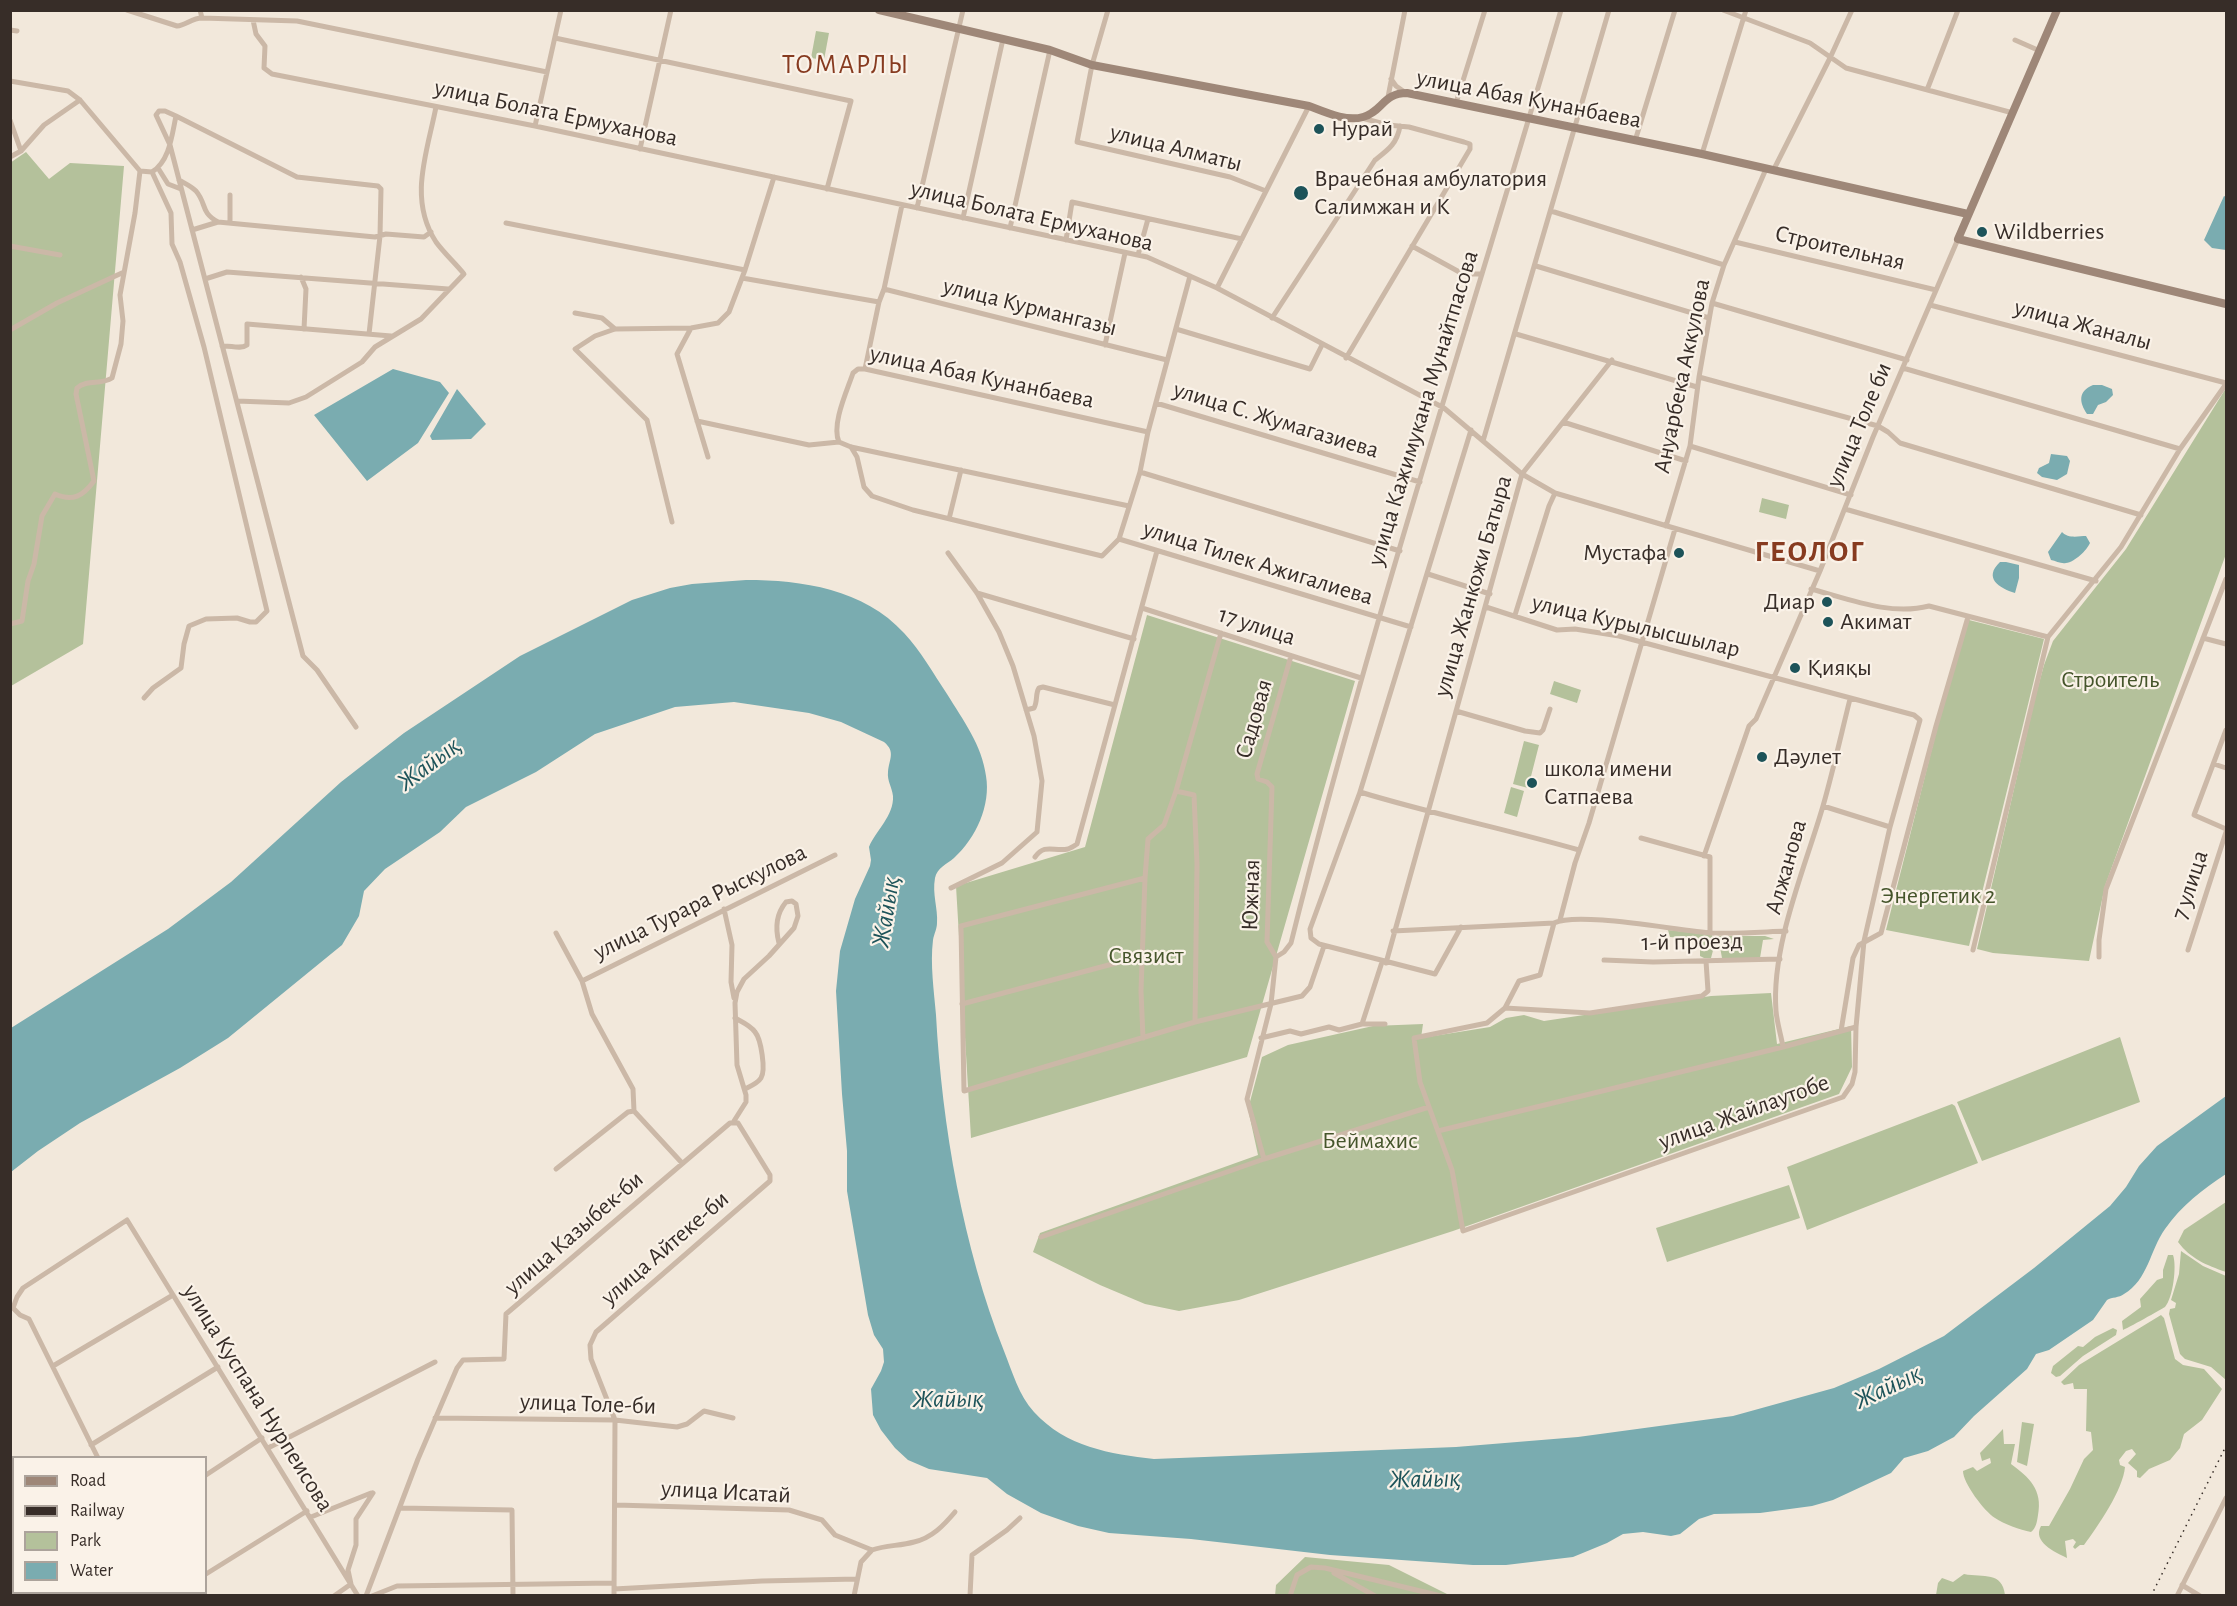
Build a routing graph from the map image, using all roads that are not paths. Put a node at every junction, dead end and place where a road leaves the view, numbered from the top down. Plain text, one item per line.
1 (128, 10) edge
2 (200, 10) edge
3 (561, 10) edge
4 (671, 10) edge
5 (879, 10) edge
6 (963, 10) edge
7 (1108, 10) edge
8 (1405, 10) edge
9 (1485, 10) edge
10 (1561, 10) edge
11 (1609, 10) edge
12 (1675, 10) edge
13 (1723, 10) edge
14 (1746, 10) edge
15 (1852, 10) edge
16 (1958, 10) edge
17 (2057, 10) edge
18 (202, 18) junction
19 (1744, 19) junction
20 (253, 20) junction
21 (960, 30) junction
22 (555, 38) junction
23 (1003, 39) junction
24 (2015, 40) dead end
25 (1050, 50) junction
26 (2040, 51) junction
27 (1830, 58) junction
28 (660, 62) junction
29 (1092, 65) junction
30 (547, 72) junction
31 (1391, 79) junction
32 (10, 81) edge
33 (1927, 90) junction
34 (1407, 93) junction
35 (1388, 97) junction
36 (80, 100) junction
37 (1456, 103) junction
38 (436, 106) junction
39 (1309, 106) junction
40 (2013, 113) junction
41 (176, 116) junction
42 (1362, 118) junction
43 (1529, 119) junction
44 (10, 120) edge
45 (535, 126) junction
46 (1400, 126) junction
47 (1575, 129) junction
48 (1635, 141) junction
49 (170, 145) junction
50 (640, 149) junction
51 (21, 151) junction
52 (1702, 154) junction
53 (10, 157) edge
54 (155, 170) junction
55 (1770, 170) junction
56 (140, 171) junction
57 (774, 177) junction
58 (179, 180) junction
59 (181, 189) junction
60 (827, 189) junction
61 (1266, 191) junction
62 (230, 195) dead end
63 (902, 205) junction
64 (917, 208) junction
65 (1551, 212) junction
66 (1968, 214) junction
67 (963, 218) junction
68 (1148, 219) junction
69 (218, 222) junction
70 (230, 223) junction
71 (506, 223) dead end
72 (1010, 228) junction
73 (192, 230) junction
74 (431, 232) junction
75 (380, 236) junction
76 (1242, 239) junction
77 (1958, 239) junction
78 (1065, 240) junction
79 (1735, 242) junction
80 (10, 246) edge
81 (1412, 246) junction
82 (1125, 253) junction
83 (60, 255) dead end
84 (1138, 255) junction
85 (1724, 265) junction
86 (1536, 266) junction
87 (746, 270) junction
88 (124, 272) junction
89 (1482, 274) junction
90 (1190, 276) junction
91 (301, 277) junction
92 (742, 278) junction
93 (205, 279) junction
94 (375, 283) junction
95 (1217, 288) junction
96 (448, 289) junction
97 (884, 289) junction
98 (1936, 290) junction
99 (879, 302) junction
100 (1712, 303) junction
101 (2226, 304) edge
102 (1930, 305) junction
103 (575, 313) dead end
104 (1272, 318) junction
105 (1709, 318) junction
106 (691, 328) junction
107 (304, 329) junction
108 (615, 329) junction
109 (1176, 329) junction
110 (10, 330) edge
111 (369, 334) junction
112 (1516, 334) junction
113 (393, 336) junction
114 (1105, 345) junction
115 (1322, 345) junction
116 (222, 346) junction
117 (1346, 357) junction
118 (1167, 360) junction
119 (1612, 360) junction
120 (1907, 360) junction
121 (1903, 368) junction
122 (865, 369) junction
123 (1699, 377) junction
124 (2226, 384) edge
125 (1697, 387) junction
126 (237, 401) junction
127 (1156, 403) junction
128 (1441, 406) junction
129 (697, 421) junction
130 (1563, 422) junction
131 (1878, 426) junction
132 (1471, 430) junction
133 (1148, 432) junction
134 (1483, 441) junction
135 (839, 442) junction
136 (1690, 446) junction
137 (851, 447) junction
138 (2180, 449) junction
139 (708, 457) dead end
140 (1686, 461) junction
141 (961, 470) junction
142 (1140, 472) junction
143 (1522, 474) junction
144 (1419, 482) junction
145 (1555, 493) junction
146 (1851, 495) junction
147 (1130, 506) junction
148 (1845, 509) junction
149 (2140, 515) junction
150 (949, 519) junction
151 (672, 522) dead end
152 (1666, 526) junction
153 (1675, 528) junction
154 (1119, 539) junction
155 (1400, 550) junction
156 (1157, 551) junction
157 (948, 553) dead end
158 (1820, 571) junction
159 (1428, 574) junction
160 (2226, 579) edge
161 (2096, 581) junction
162 (1811, 589) junction
163 (977, 593) junction
164 (1490, 594) junction
165 (1486, 607) junction
166 (1142, 608) junction
167 (1515, 615) junction
168 (1968, 617) junction
169 (1378, 618) junction
170 (10, 624) edge
171 (1412, 627) junction
172 (1221, 633) junction
173 (2048, 637) junction
174 (2203, 638) junction
175 (1134, 639) junction
176 (1642, 642) junction
177 (2226, 644) edge
178 (1291, 656) junction
179 (1773, 677) junction
180 (1361, 678) junction
181 (144, 698) dead end
182 (1850, 699) junction
183 (1116, 705) junction
184 (1551, 709) dead end
185 (1026, 710) junction
186 (1456, 711) junction
187 (1920, 720) joint
188 (356, 727) dead end
189 (2226, 730) edge
190 (2214, 764) junction
191 (2226, 768) edge
192 (1270, 784) joint
193 (1176, 791) junction
194 (1360, 792) junction
195 (1823, 806) junction
196 (1428, 812) junction
197 (1890, 827) junction
198 (2226, 831) edge
199 (1641, 838) dead end
200 (1579, 850) junction
201 (2219, 853) junction
202 (835, 855) dead end
203 (2226, 855) edge
204 (1704, 856) junction
205 (1035, 857) dead end
206 (1145, 878) junction
207 (951, 888) dead end
208 (724, 909) junction
209 (1557, 921) junction
210 (1461, 927) junction
211 (1394, 931) junction
212 (1786, 931) junction
213 (556, 933) dead end
214 (1710, 933) junction
215 (1864, 941) junction
216 (779, 943) junction
217 (1322, 945) junction
218 (1973, 950) dead end
219 (2188, 950) dead end
220 (1276, 957) junction
221 (2099, 957) dead end
222 (1780, 959) junction
223 (1142, 960) junction
224 (1604, 960) dead end
225 (1706, 961) junction
226 (1384, 962) junction
227 (582, 981) junction
228 (735, 1003) junction
229 (962, 1004) junction
230 (1271, 1004) junction
231 (1505, 1008) junction
232 (735, 1018) junction
233 (1195, 1022) junction
234 (1362, 1024) junction
235 (1385, 1024) dead end
236 (1856, 1027) junction
237 (1841, 1031) junction
238 (1143, 1038) junction
239 (1261, 1038) junction
240 (1783, 1047) junction
241 (745, 1089) junction
242 (1429, 1107) junction
243 (634, 1111) junction
244 (732, 1122) junction
245 (1438, 1131) junction
246 (1264, 1159) junction
247 (682, 1163) junction
248 (556, 1169) dead end
249 (1041, 1237) dead end
250 (173, 1295) junction
251 (435, 1362) dead end
252 (53, 1366) junction
253 (218, 1367) junction
254 (435, 1418) junction
255 (733, 1418) dead end
256 (615, 1420) junction
257 (262, 1438) junction
258 (91, 1445) junction
259 (268, 1448) junction
260 (97, 1456) edge
261 (207, 1473) edge
262 (2226, 1498) edge
263 (616, 1504) junction
264 (400, 1508) junction
265 (307, 1511) junction
266 (955, 1512) dead end
267 (2219, 1512) junction
268 (311, 1517) junction
269 (2226, 1517) edge
270 (1020, 1518) dead end
271 (872, 1550) junction
272 (1325, 1568) junction
273 (207, 1573) edge
274 (857, 1579) junction
275 (351, 1584) junction
276 (513, 1584) junction
277 (2182, 1585) junction
278 (614, 1589) edge
279 (334, 1595) edge
280 (358, 1596) edge
281 (366, 1596) edge
282 (372, 1596) edge
283 (513, 1596) edge
284 (854, 1596) edge
285 (970, 1596) edge
286 (1290, 1596) edge
287 (1375, 1596) edge
288 (1441, 1596) edge
289 (2178, 1596) edge
290 (2200, 1596) edge

1 - 18 street
2 - 18 street
3 - 22 street
4 - 28 street
5 - 21 street
6 - 21 street
7 - 29 street
8 - 31 street
9 - 37 street
10 - 43 street, улица Кажимукана Мунайтпасова
11 - 47 street
12 - 48 street
13 - 19 street
14 - 19 street
15 - 27 street, Ануарбека Аккулова
16 - 33 street
17 - 26 street, улица Толе би
18 - 20 street
19 - 27 street
19 - 52 street
20 - 30 street
20 - 38 street, улица Болата Ермуханова
21 - 23 street
21 - 64 street
22 - 28 street
22 - 30 street
23 - 25 street
23 - 67 street
24 - 26 street
25 - 29 street
25 - 72 street
26 - 40 street, улица Толе би
27 - 33 street
27 - 55 street, Ануарбека Аккулова
28 - 50 street
28 - 60 street
29 - 39 street
29 - 61 street, улица Алматы
30 - 45 street
31 - 34 street
31 - 35 street
32 - 36 street
33 - 40 street
34 - 35 street, улица Абая Кунанбаева
34 - 37 street, улица Абая Кунанбаева
35 - 42 street, улица Абая Кунанбаева
36 - 51 street
36 - 56 street
37 - 43 street, улица Абая Кунанбаева
38 - 45 street, улица Болата Ермуханова
38 - 74 street
39 - 42 street
39 - 61 street
40 - 66 street, улица Толе би
41 - 49 street
41 - 49 street
41 - 75 street
42 - 46 street
43 - 47 street, улица Абая Кунанбаева
43 - 89 street, улица Кажимукана Мунайтпасова
44 - 51 street
45 - 50 street, улица Болата Ермуханова
46 - 81 street
46 - 104 street
47 - 48 street, улица Абая Кунанбаева
47 - 65 street
48 - 52 street, улица Абая Кунанбаева
49 - 54 street
49 - 58 street
50 - 57 street, улица Болата Ермуханова
51 - 53 street
52 - 55 street, улица Абая Кунанбаева
54 - 56 street
54 - 59 street
54 - 181 street
55 - 66 street, улица Абая Кунанбаева
55 - 79 street, Ануарбека Аккулова
56 - 88 street
57 - 60 street, улица Болата Ермуханова
57 - 87 street
58 - 59 street
58 - 69 street
59 - 73 street
60 - 63 street, улица Болата Ермуханова
61 - 76 street
62 - 70 street
63 - 64 street, улица Болата Ермуханова
63 - 97 street
64 - 67 street, улица Болата Ермуханова
65 - 85 street
65 - 86 street
66 - 77 street, улица Толе би
67 - 72 street, улица Болата Ермуханова
68 - 76 street
68 - 78 street
68 - 84 street
69 - 70 street
69 - 73 street
70 - 75 street
71 - 87 street
72 - 78 street, улица Болата Ермуханова
73 - 93 street
74 - 75 street
74 - 96 street
75 - 94 street
76 - 95 street
77 - 98 street, улица Толе би
77 - 101 street
78 - 82 street, улица Болата Ермуханова
79 - 85 street, Ануарбека Аккулова
79 - 98 street, Строительная
80 - 83 street
81 - 89 street
81 - 117 street
82 - 84 street, улица Болата Ермуханова
82 - 114 street
84 - 90 street, улица Болата Ермуханова
85 - 100 street, Ануарбека Аккулова
86 - 105 street
86 - 112 street
87 - 92 street
88 - 110 street
88 - 170 street
89 - 128 street, улица Кажимукана Мунайтпасова
90 - 95 street, улица Болата Ермуханова
90 - 109 street
91 - 93 street
91 - 94 street
91 - 107 street
92 - 99 street
92 - 106 street
93 - 116 street
94 - 96 street
94 - 111 street
95 - 104 street, улица Болата Ермуханова
96 - 113 street
97 - 99 street
97 - 114 street, улица Курмангазы
98 - 102 street, улица Толе би
99 - 122 street
100 - 105 street, Ануарбека Аккулова
100 - 120 street
102 - 120 street, улица Толе би
102 - 124 street, улица Жаналы
103 - 108 street
104 - 115 street, улица Болата Ермуханова
105 - 123 street, Ануарбека Аккулова
106 - 108 street
106 - 129 street
107 - 111 street
107 - 116 street
108 - 151 street
109 - 115 street
109 - 118 street
111 - 113 street
112 - 119 street
112 - 134 street
113 - 126 street
114 - 118 street, улица Курмангазы
115 - 117 street, улица Болата Ермуханова
116 - 126 street
117 - 128 street, улица Болата Ермуханова
118 - 127 street
119 - 125 street
119 - 130 street, улица Жанкожи Батыра
120 - 121 street, улица Толе би
121 - 131 street, улица Толе би
121 - 138 street
122 - 133 street, улица Абая Кунанбаева
122 - 135 street, улица Абая Кунанбаева
123 - 125 street, Ануарбека Аккулова
123 - 131 street
124 - 138 street
125 - 136 street, Ануарбека Аккулова
126 - 188 street
127 - 133 street
127 - 144 street, улица С. Жумагазиева
128 - 132 street, улица Болата Ермуханова
128 - 144 street, улица Кажимукана Мунайтпасова
129 - 135 street
129 - 139 street
130 - 140 street
130 - 143 street, улица Жанкожи Батыра
131 - 146 street, улица Толе би
131 - 149 street
132 - 134 street, улица Болата Ермуханова
132 - 159 street, улица Жанкожи Батыра
133 - 142 street
134 - 143 street, улица Болата Ермуханова
135 - 137 street
136 - 140 street, Ануарбека Аккулова
136 - 146 street
137 - 141 street
137 - 150 street
138 - 149 street
140 - 152 street, Ануарбека Аккулова
141 - 147 street
141 - 150 street
142 - 147 street
142 - 155 street
143 - 145 street, улица Болата Ермуханова
143 - 164 street, улица Жанкожи Батыра
144 - 155 street, улица Кажимукана Мунайтпасова
145 - 152 street, улица Болата Ермуханова
145 - 167 street
146 - 148 street, улица Толе би
147 - 154 street
148 - 158 street, улица Толе би
148 - 161 street
149 - 161 street
150 - 154 street
152 - 153 street, улица Болата Ермуханова
153 - 158 street, улица Болата Ермуханова
153 - 176 street
154 - 156 street, улица Тилек Ажигалиева
155 - 169 street, улица Кажимукана Мунайтпасова
156 - 166 street
156 - 169 street, улица Тилек Ажигалиева
157 - 163 street
158 - 162 street, улица Толе би
159 - 164 street
159 - 171 street, улица Жанкожи Батыра
160 - 174 street
161 - 173 street
162 - 168 street
162 - 179 street, улица Толе би
163 - 175 street
163 - 185 street
164 - 165 street, улица Жанкожи Батыра
165 - 167 street, улица Курылысшылар
165 - 186 street, улица Жанкожи Батыра
166 - 172 street, 17 улица
166 - 175 street
167 - 176 street, улица Курылысшылар
168 - 173 street
168 - 215 street
169 - 171 street, улица Тилек Ажигалиева
169 - 180 street, улица Кажимукана Мунайтпасова
171 - 194 street, улица Жанкожи Батыра
172 - 178 street, 17 улица
172 - 193 street
173 - 218 street
174 - 177 street
174 - 221 street
175 - 183 street
176 - 179 street, улица Курылысшылар
176 - 200 street
178 - 180 street, 17 улица
178 - 192 street, Садовая
179 - 182 street, улица Курылысшылар
179 - 204 street, улица Толе би
180 - 220 street, улица Кажимукана Мунайтпасова
182 - 187 street, улица Курылысшылар
182 - 195 street, Алжанова
183 - 185 street
183 - 205 street
184 - 186 street
185 - 207 street
186 - 196 street, улица Жанкожи Батыра
187 - 197 street, улица Жайлаутобе
189 - 190 street
190 - 191 street
190 - 198 street
192 - 220 street, Южная
193 - 206 street
193 - 233 street
194 - 196 street
194 - 217 street, улица Жанкожи Батыра
195 - 197 street
195 - 212 street, Алжанова
196 - 200 street
196 - 211 street, улица Жанкожи Батыра
197 - 215 street, улица Жайлаутобе
198 - 201 street, 7 улица
199 - 204 street
200 - 209 street
201 - 203 street
201 - 219 street, 7 улица
202 - 208 street, улица Турара Рыскулова
204 - 214 street
206 - 223 street
206 - 229 street
208 - 227 street, улица Турара Рыскулова
208 - 228 street
209 - 210 street
209 - 214 street
209 - 231 street
210 - 211 street
210 - 226 street
211 - 226 street, улица Жанкожи Батыра
212 - 214 street
212 - 222 street, Алжанова
213 - 227 street
215 - 236 street, улица Жайлаутобе
215 - 237 street
216 - 216 street
216 - 228 street
217 - 226 street
217 - 230 street
220 - 230 street, Южная
222 - 225 street, 1-й проезд
222 - 240 street, Алжанова
223 - 229 street
223 - 238 street
224 - 225 street, 1-й проезд
225 - 231 street
226 - 234 street, улица Жанкожи Батыра
227 - 243 street
228 - 232 street
229 - 238 street
230 - 233 street
230 - 239 street, Южная
231 - 242 street
232 - 241 street
232 - 241 street
233 - 238 street
234 - 235 street
234 - 239 street
236 - 237 street
236 - 245 street, улица Жайлаутобе
237 - 240 street
239 - 246 street, Южная
240 - 245 street
241 - 244 street
242 - 245 street
242 - 246 street
243 - 247 street
243 - 248 street
244 - 247 street, улица Казыбек-би
244 - 256 street, улица Айтеке-би
246 - 249 street
247 - 254 street, улица Казыбек-би
250 - 252 street
250 - 252 street, улица Куспана Нурпеисова
250 - 253 street, улица Куспана Нурпеисова
251 - 259 street
252 - 258 street
253 - 257 street, улица Куспана Нурпеисова
253 - 258 street
254 - 256 street, улица Толе-би
254 - 264 street
255 - 256 street, улица Толе-би
256 - 263 street
257 - 259 street, улица Куспана Нурпеисова
257 - 261 street
258 - 260 street
259 - 265 street, улица Куспана Нурпеисова
262 - 267 street
263 - 271 street, улица Исатай
263 - 278 street
264 - 276 street
264 - 281 street
265 - 268 street, улица Куспана Нурпеисова
265 - 273 street
266 - 271 street
267 - 269 street
267 - 277 street
268 - 275 street, улица Куспана Нурпеисова
268 - 275 street
270 - 285 street
271 - 274 street
272 - 286 street
272 - 287 street
272 - 288 street
274 - 278 street
274 - 284 street
275 - 279 street
275 - 280 street, улица Куспана Нурпеисова
276 - 278 street
276 - 282 street
276 - 283 street
277 - 289 street
277 - 290 street

